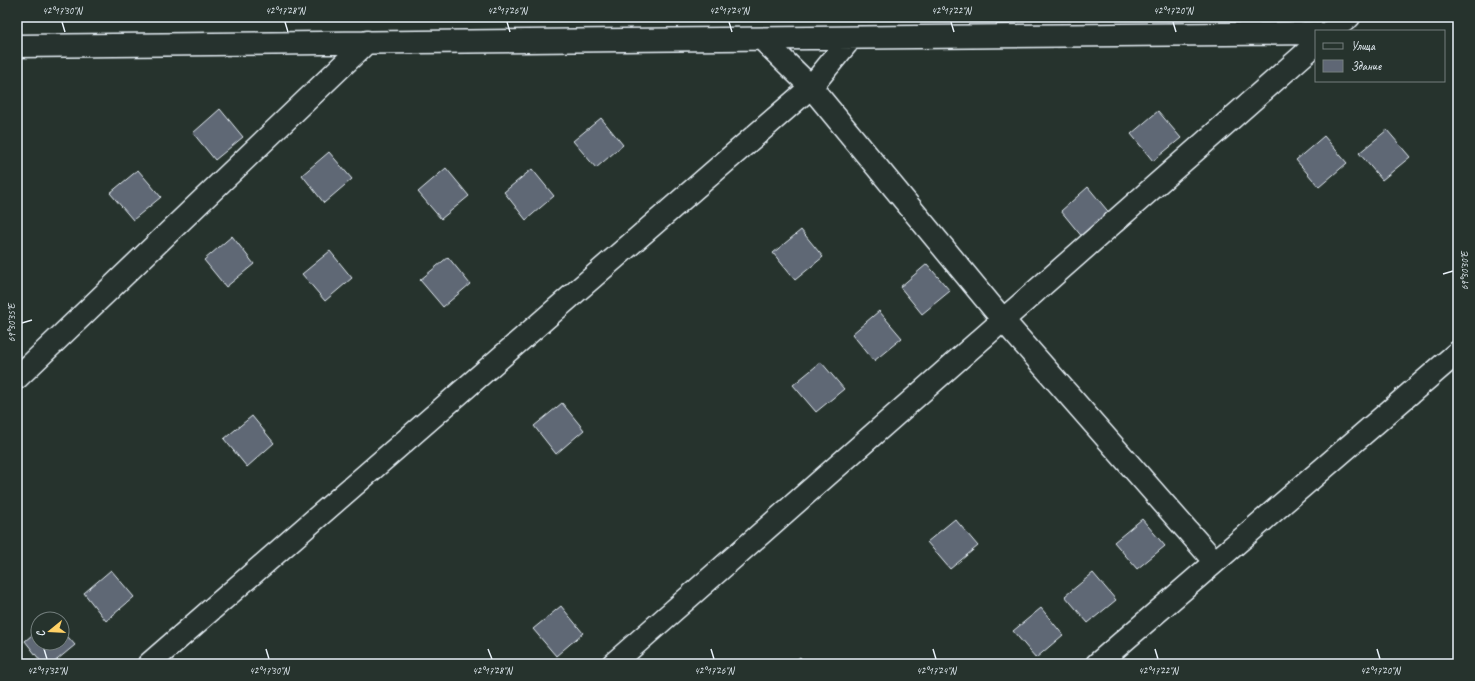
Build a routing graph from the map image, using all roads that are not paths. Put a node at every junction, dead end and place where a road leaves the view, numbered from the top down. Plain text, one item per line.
1 (1330, 17) edge
2 (1349, 17) edge
3 (1330, 30) edge
4 (1331, 30) edge
5 (1315, 33) edge
6 (851, 38) junction
7 (762, 39) junction
8 (367, 42) junction
9 (1315, 45) edge
10 (17, 46) edge
11 (811, 87) junction
12 (1003, 320) junction
13 (1458, 352) edge
14 (17, 378) edge
15 (1215, 562) junction
16 (149, 664) edge
17 (613, 664) edge
18 (1097, 664) edge

1 - 3 lane
2 - 4 lane
5 - 6 lane
6 - 7 lane
6 - 11 lane
7 - 8 lane
7 - 11 lane
8 - 10 lane
8 - 14 lane
9 - 12 lane
11 - 12 lane
11 - 16 lane
12 - 15 lane
12 - 17 lane
13 - 15 lane
15 - 18 lane

